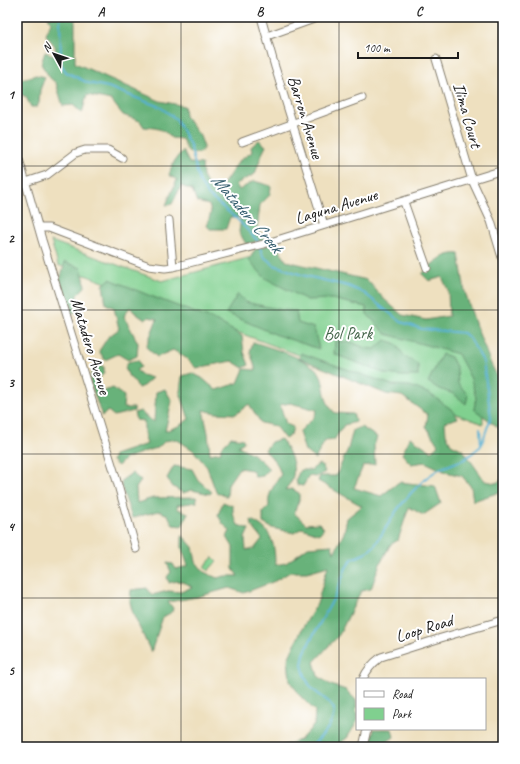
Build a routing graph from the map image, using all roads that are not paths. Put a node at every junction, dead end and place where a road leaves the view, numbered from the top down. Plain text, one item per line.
1 (261, 17) edge
2 (315, 17) edge
3 (502, 17) edge
4 (503, 20) edge
5 (267, 36) junction
6 (436, 58) dead end
7 (362, 98) dead end
8 (292, 124) junction
9 (242, 142) dead end
10 (17, 152) edge
11 (122, 158) dead end
12 (503, 170) edge
13 (17, 179) edge
14 (472, 180) junction
15 (26, 182) junction
16 (404, 202) junction
17 (169, 220) dead end
18 (324, 225) junction
19 (39, 228) junction
20 (503, 261) edge
21 (173, 268) junction
22 (427, 268) dead end
23 (136, 549) dead end
24 (503, 620) edge
25 (363, 678) edge
26 (367, 730) edge
27 (363, 747) edge

1 - 5 street, Barron Avenue
2 - 5 street
3 - 4 street
5 - 8 street, Barron Avenue
6 - 14 street, Ilima Court
7 - 8 street
8 - 9 street
8 - 18 street, Barron Avenue
10 - 15 street, Matadero Avenue
11 - 15 street
12 - 14 street, Laguna Avenue
13 - 15 street
14 - 16 street, Laguna Avenue
14 - 20 street, Ilima Court
15 - 19 street, Matadero Avenue
16 - 18 street, Laguna Avenue
16 - 22 street
17 - 21 street
18 - 21 street, Laguna Avenue
19 - 21 street, Laguna Avenue
19 - 23 street, Matadero Avenue
24 - 25 street, Loop Road
26 - 27 street

